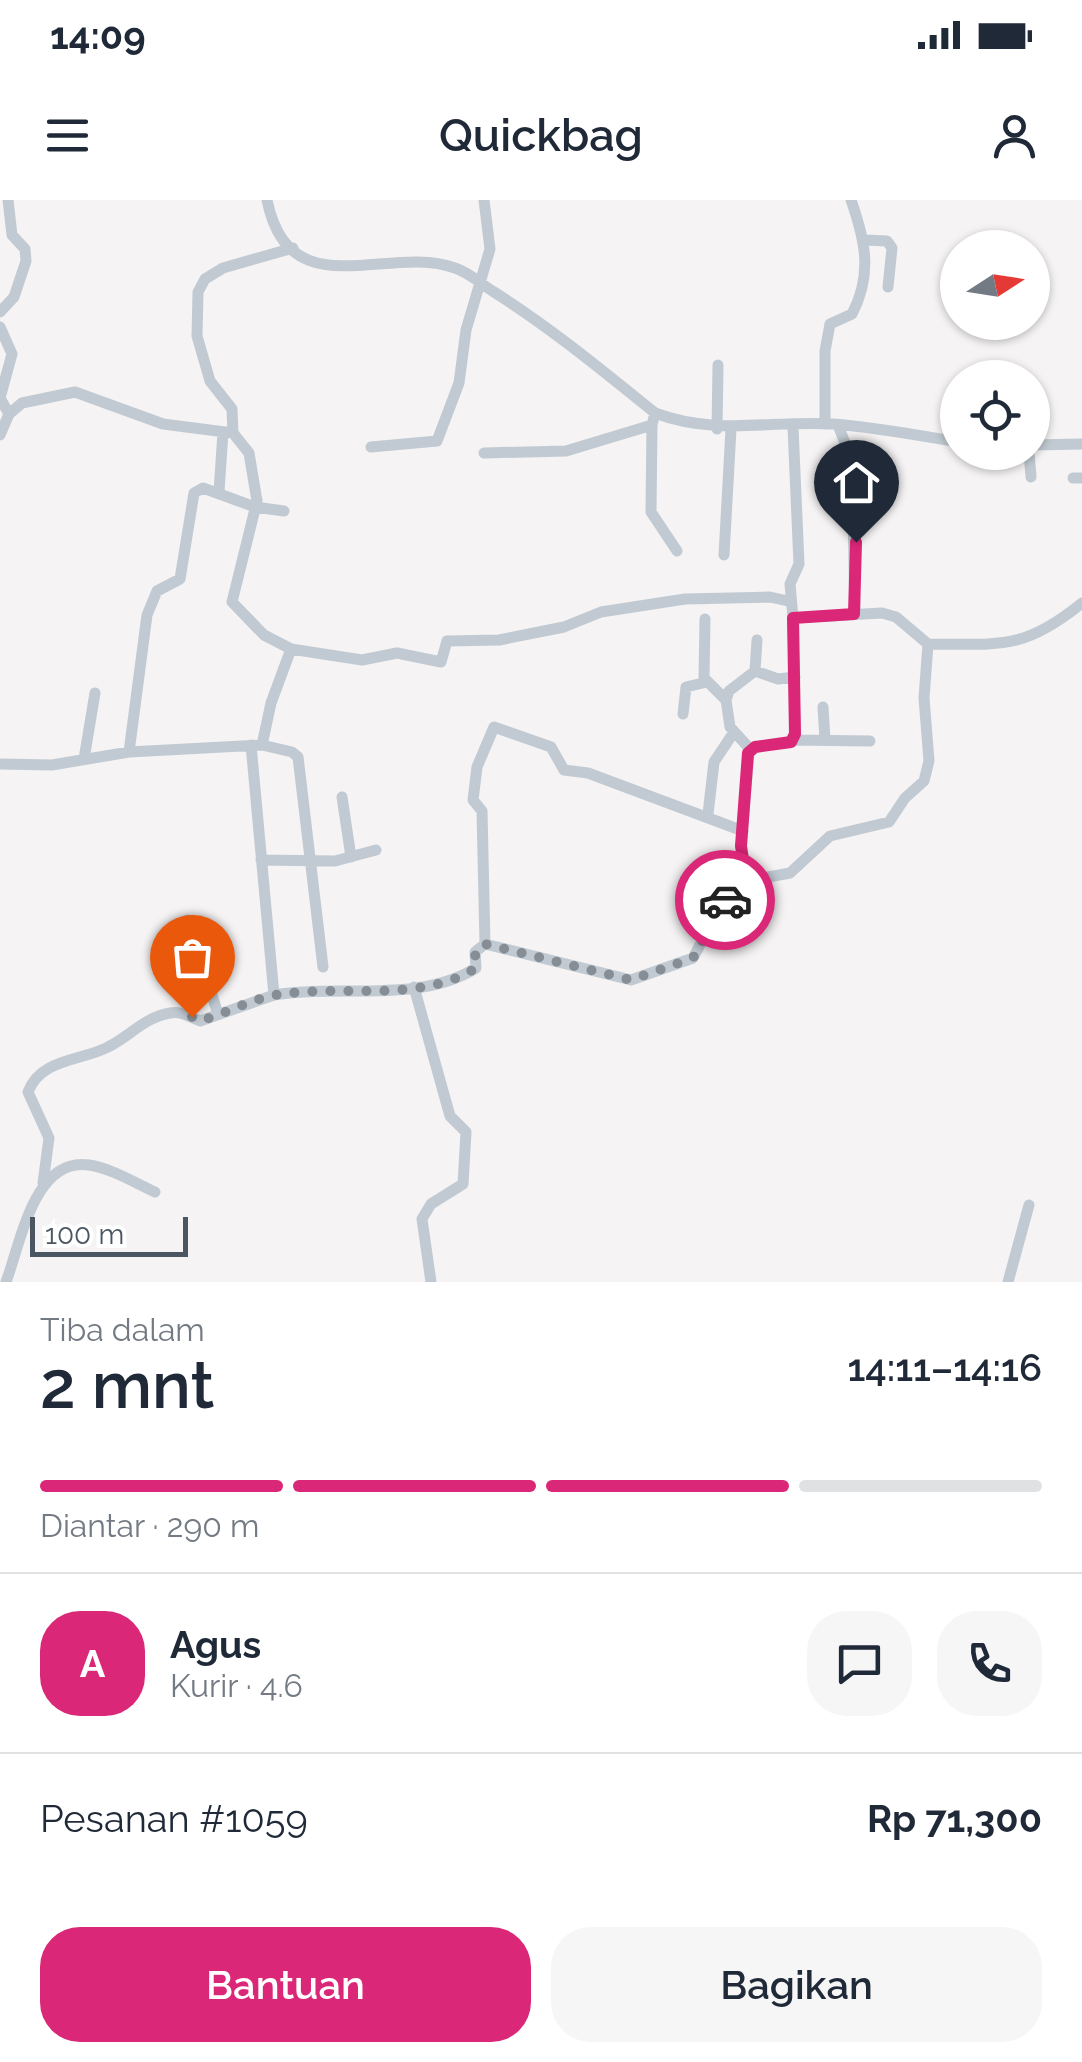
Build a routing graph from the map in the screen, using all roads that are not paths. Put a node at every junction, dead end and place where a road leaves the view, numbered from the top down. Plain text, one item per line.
1 (8, 200) edge
2 (267, 200) edge
3 (484, 200) edge
4 (851, 200) edge
5 (865, 240) junction
6 (293, 248) junction
7 (482, 284) junction
8 (888, 288) dead end
9 (0, 312) edge
10 (0, 327) edge
11 (718, 365) dead end
12 (9, 414) junction
13 (654, 419) junction
14 (832, 425) junction
15 (793, 426) junction
16 (724, 429) junction
17 (228, 432) junction
18 (0, 435) edge
19 (940, 440) edge
20 (1082, 444) edge
21 (1050, 445) edge
22 (371, 447) dead end
23 (484, 452) dead end
24 (1030, 470) edge
25 (1031, 477) dead end
26 (219, 492) junction
27 (255, 507) junction
28 (284, 510) dead end
29 (678, 551) dead end
30 (724, 556) dead end
31 (788, 601) junction
32 (1082, 603) edge
33 (854, 614) junction
34 (793, 618) junction
35 (705, 619) dead end
36 (757, 640) dead end
37 (928, 644) junction
38 (291, 649) junction
39 (755, 671) junction
40 (795, 678) junction
41 (707, 682) junction
42 (95, 693) dead end
43 (726, 700) junction
44 (822, 707) dead end
45 (683, 714) dead end
46 (734, 732) junction
47 (793, 740) junction
48 (825, 740) junction
49 (870, 741) dead end
50 (257, 745) junction
51 (751, 750) junction
52 (129, 752) junction
53 (84, 759) junction
54 (0, 764) edge
55 (342, 797) dead end
56 (708, 814) junction
57 (743, 831) junction
58 (376, 850) dead end
59 (351, 856) junction
60 (308, 859) junction
61 (262, 860) junction
62 (746, 880) junction
63 (188, 920) dead end
64 (485, 944) junction
65 (324, 966) dead end
66 (414, 987) junction
67 (274, 995) junction
68 (218, 1014) junction
69 (43, 1182) junction
70 (155, 1192) dead end
71 (1029, 1205) dead end
72 (6, 1282) edge
73 (431, 1282) edge
74 (1008, 1282) edge

1 - 9 street
2 - 6 street
3 - 7 street
4 - 5 street
5 - 8 street
5 - 14 street
6 - 7 street
6 - 17 street
7 - 13 street
7 - 22 street
10 - 12 street
11 - 16 street
12 - 17 street
12 - 18 street
13 - 16 street
13 - 23 street
13 - 29 street
14 - 15 street
14 - 19 street
14 - 33 street
15 - 16 street
15 - 31 street
16 - 30 street
17 - 26 street
17 - 27 street
20 - 21 street
24 - 25 street
26 - 27 street
26 - 52 street
27 - 28 street
27 - 38 street
31 - 34 street
31 - 38 street
32 - 37 street
33 - 34 street
33 - 37 street
34 - 40 street
35 - 41 street
36 - 39 street
37 - 62 street
38 - 50 street
39 - 40 street
39 - 43 street
40 - 47 street
41 - 43 street
41 - 45 street
42 - 53 street
43 - 46 street
44 - 48 street
46 - 51 street
46 - 56 street
47 - 48 street
47 - 51 street
48 - 49 street
50 - 52 street
50 - 60 street
50 - 61 street
51 - 57 street
52 - 53 street
53 - 54 street
55 - 59 street
56 - 57 street
56 - 64 street
57 - 62 street
58 - 59 street
59 - 60 street
60 - 61 street
60 - 65 street
61 - 67 street
62 - 64 street
63 - 68 street
64 - 66 street
66 - 67 street
66 - 73 street
67 - 68 street
68 - 69 street
69 - 70 street
69 - 72 street
71 - 74 street

